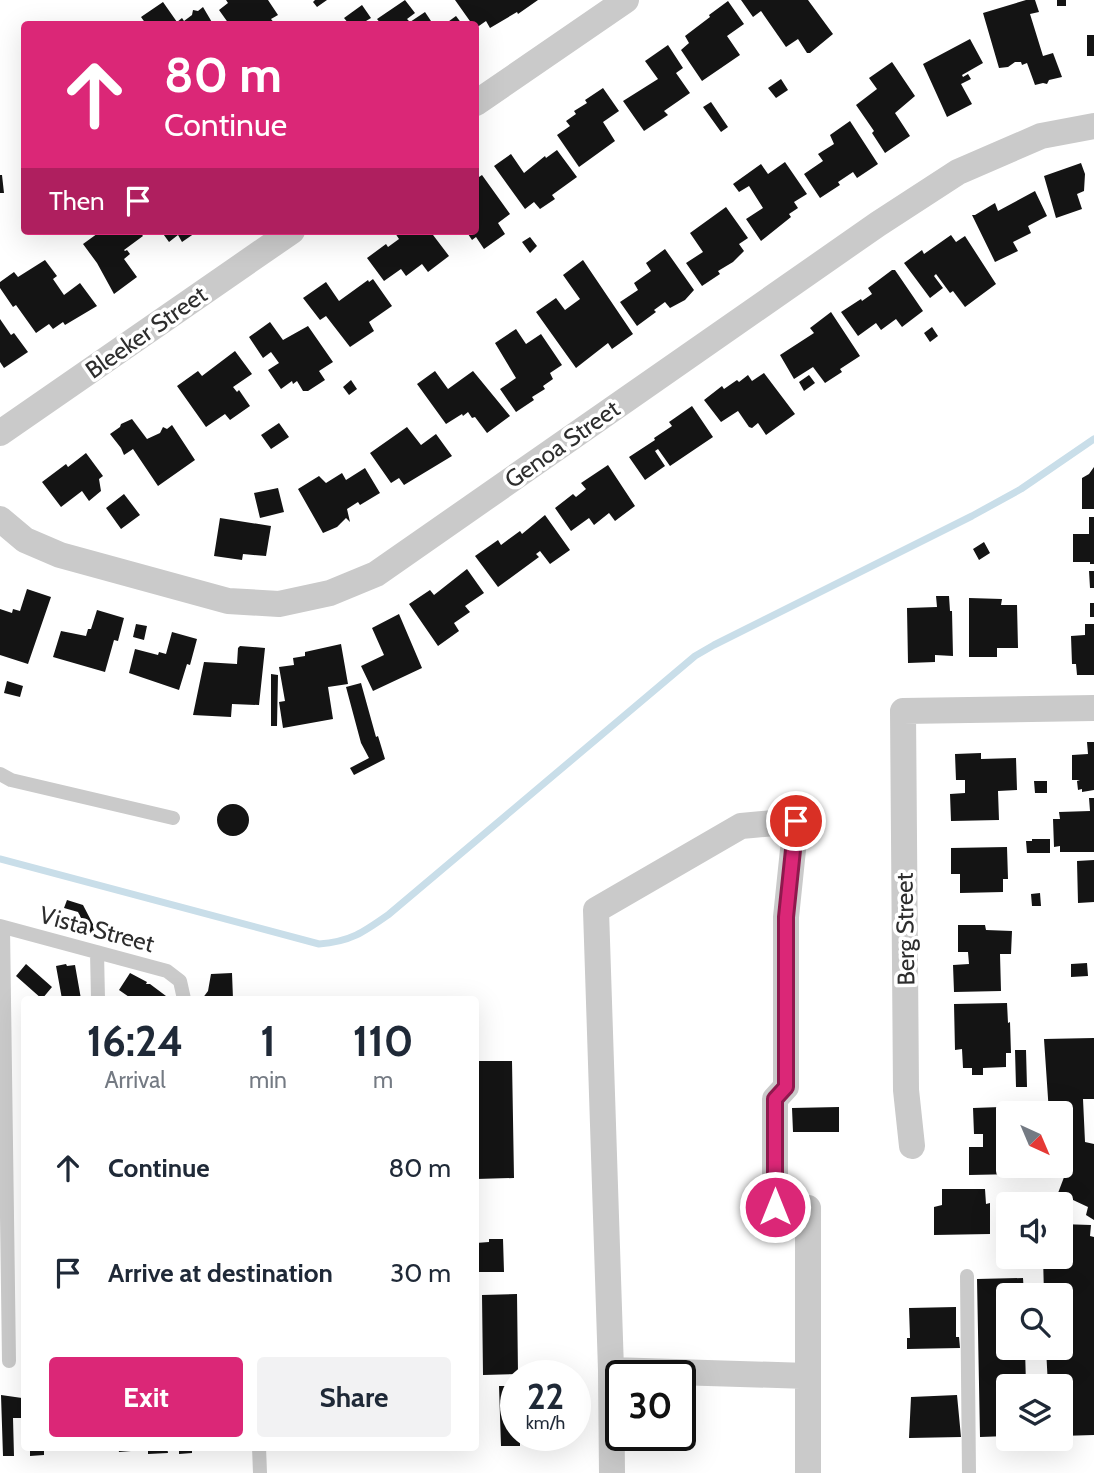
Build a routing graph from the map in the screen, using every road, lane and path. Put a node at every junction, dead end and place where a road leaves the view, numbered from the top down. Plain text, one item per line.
1 (626, 0) edge
2 (479, 101) edge
3 (1094, 126) edge
4 (286, 235) edge
5 (0, 433) edge
6 (0, 519) edge
7 (1094, 708) edge
8 (0, 774) edge
9 (173, 818) dead end
10 (1, 927) edge
11 (97, 952) junction
12 (98, 996) edge
13 (183, 996) edge
14 (912, 1146) dead end
15 (967, 1276) dead end
16 (611, 1360) edge
17 (4, 1362) edge
18 (696, 1373) edge
19 (808, 1376) junction
20 (259, 1451) edge
21 (612, 1451) edge
22 (260, 1473) edge
23 (612, 1473) edge
24 (808, 1473) edge
25 (969, 1473) edge

1 - 2 street
3 - 6 street, Genoa Street
4 - 5 street, Bleeker Street
7 - 14 street, Berg Street
8 - 9 lane
10 - 11 lane, Vista Street
10 - 17 lane
11 - 12 lane
11 - 13 lane, Vista Street
15 - 25 lane
16 - 19 street
18 - 19 street
19 - 24 street
20 - 22 lane
21 - 23 street

